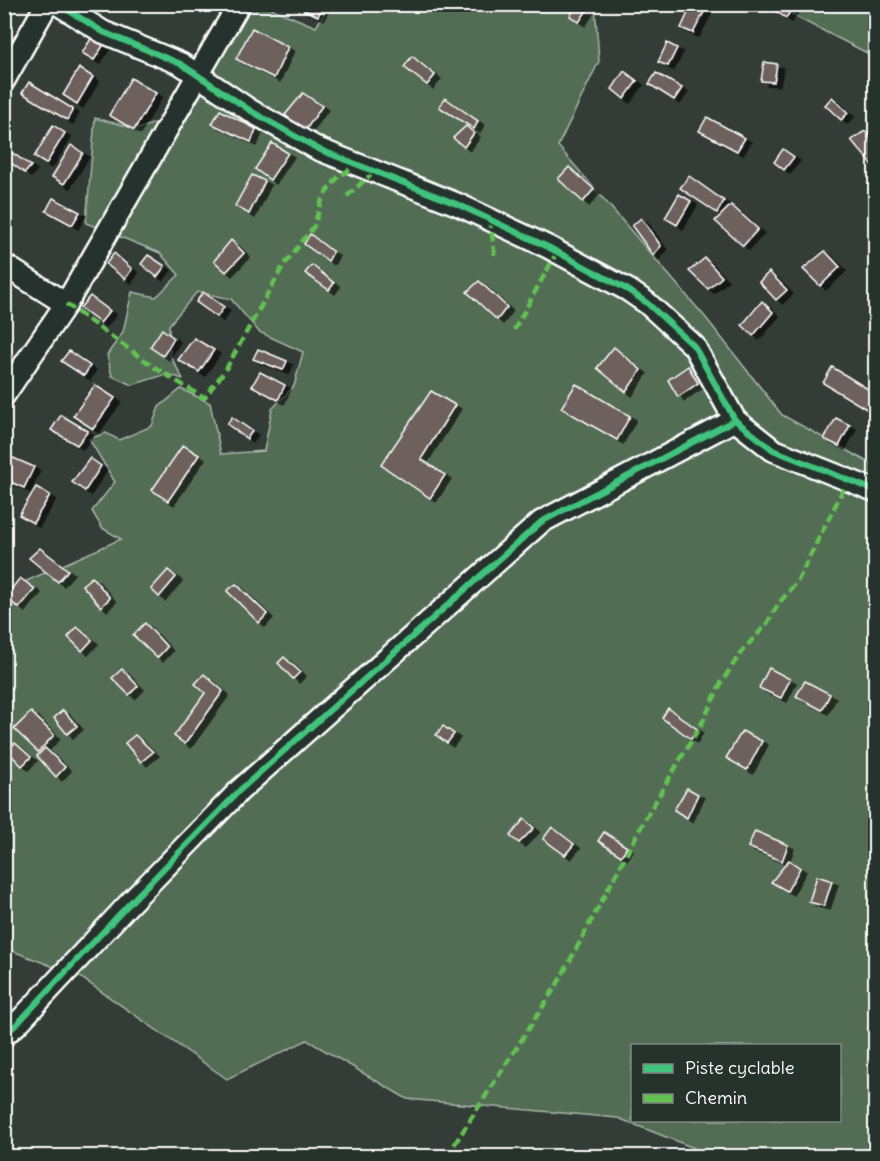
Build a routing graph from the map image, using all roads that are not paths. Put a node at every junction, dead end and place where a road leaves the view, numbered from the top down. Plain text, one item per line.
1 (47, 4) edge
2 (58, 4) edge
3 (239, 4) edge
4 (199, 75) junction
5 (4, 80) edge
6 (4, 265) edge
7 (66, 304) junction
8 (4, 395) edge
9 (735, 420) junction
10 (876, 491) edge
11 (4, 1035) edge

1 - 5 street
2 - 4 street
3 - 4 street
4 - 7 street
4 - 9 street
6 - 7 street
7 - 8 street
9 - 10 street
9 - 11 street

